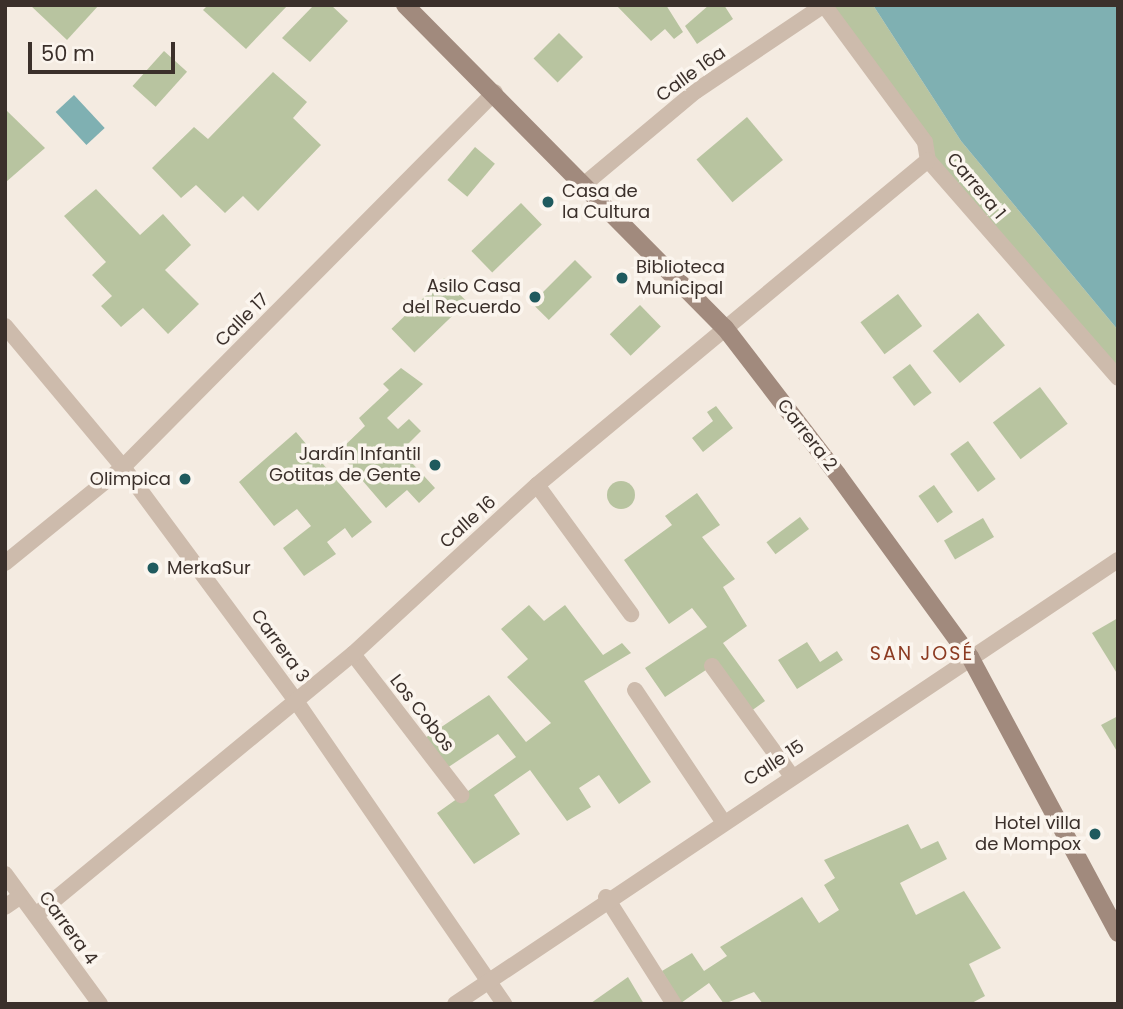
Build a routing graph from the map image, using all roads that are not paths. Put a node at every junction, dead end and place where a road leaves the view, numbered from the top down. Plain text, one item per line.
1 (405, 5) edge
2 (824, 5) edge
3 (495, 92) junction
4 (928, 160) junction
5 (587, 182) junction
6 (5, 326) edge
7 (725, 328) junction
8 (1118, 378) edge
9 (123, 467) junction
10 (537, 485) junction
11 (1118, 559) edge
12 (5, 564) edge
13 (632, 614) dead end
14 (353, 654) junction
15 (970, 657) junction
16 (712, 666) dead end
17 (635, 690) dead end
18 (296, 701) junction
19 (791, 775) junction
20 (461, 795) dead end
21 (722, 820) junction
22 (5, 874) edge
23 (21, 895) junction
24 (606, 897) junction
25 (5, 907) edge
26 (36, 915) junction
27 (1118, 933) edge
28 (486, 981) junction
29 (100, 1004) edge
30 (455, 1004) edge
31 (504, 1004) edge
32 (674, 1004) edge

1 - 3 main road, Carrera 2
2 - 4 street, Carrera 1
2 - 5 street, Calle 16a
3 - 5 main road, Carrera 2
3 - 9 street, Calle 17
4 - 7 street, Calle 16
4 - 8 street, Carrera 1
5 - 7 main road, Carrera 2
6 - 9 street, Carrera 3
7 - 10 street, Calle 16
7 - 15 main road, Carrera 2
9 - 12 street, Calle 17
9 - 18 street, Carrera 3
10 - 13 street
10 - 14 street, Calle 16
11 - 15 street, Calle 15
14 - 18 street, Calle 16
14 - 20 street, Los Cobos
15 - 19 street, Calle 15
15 - 27 main road, Carrera 2
16 - 19 street
17 - 21 street
18 - 26 street, Calle 16
18 - 28 street, Carrera 3
19 - 21 street, Calle 15
21 - 24 street, Calle 15
22 - 23 street, Carrera 4
23 - 25 street
23 - 26 street, Carrera 4
24 - 28 street, Calle 15
24 - 32 street
26 - 29 street, Carrera 4
28 - 30 street, Calle 15
28 - 31 street, Carrera 3

